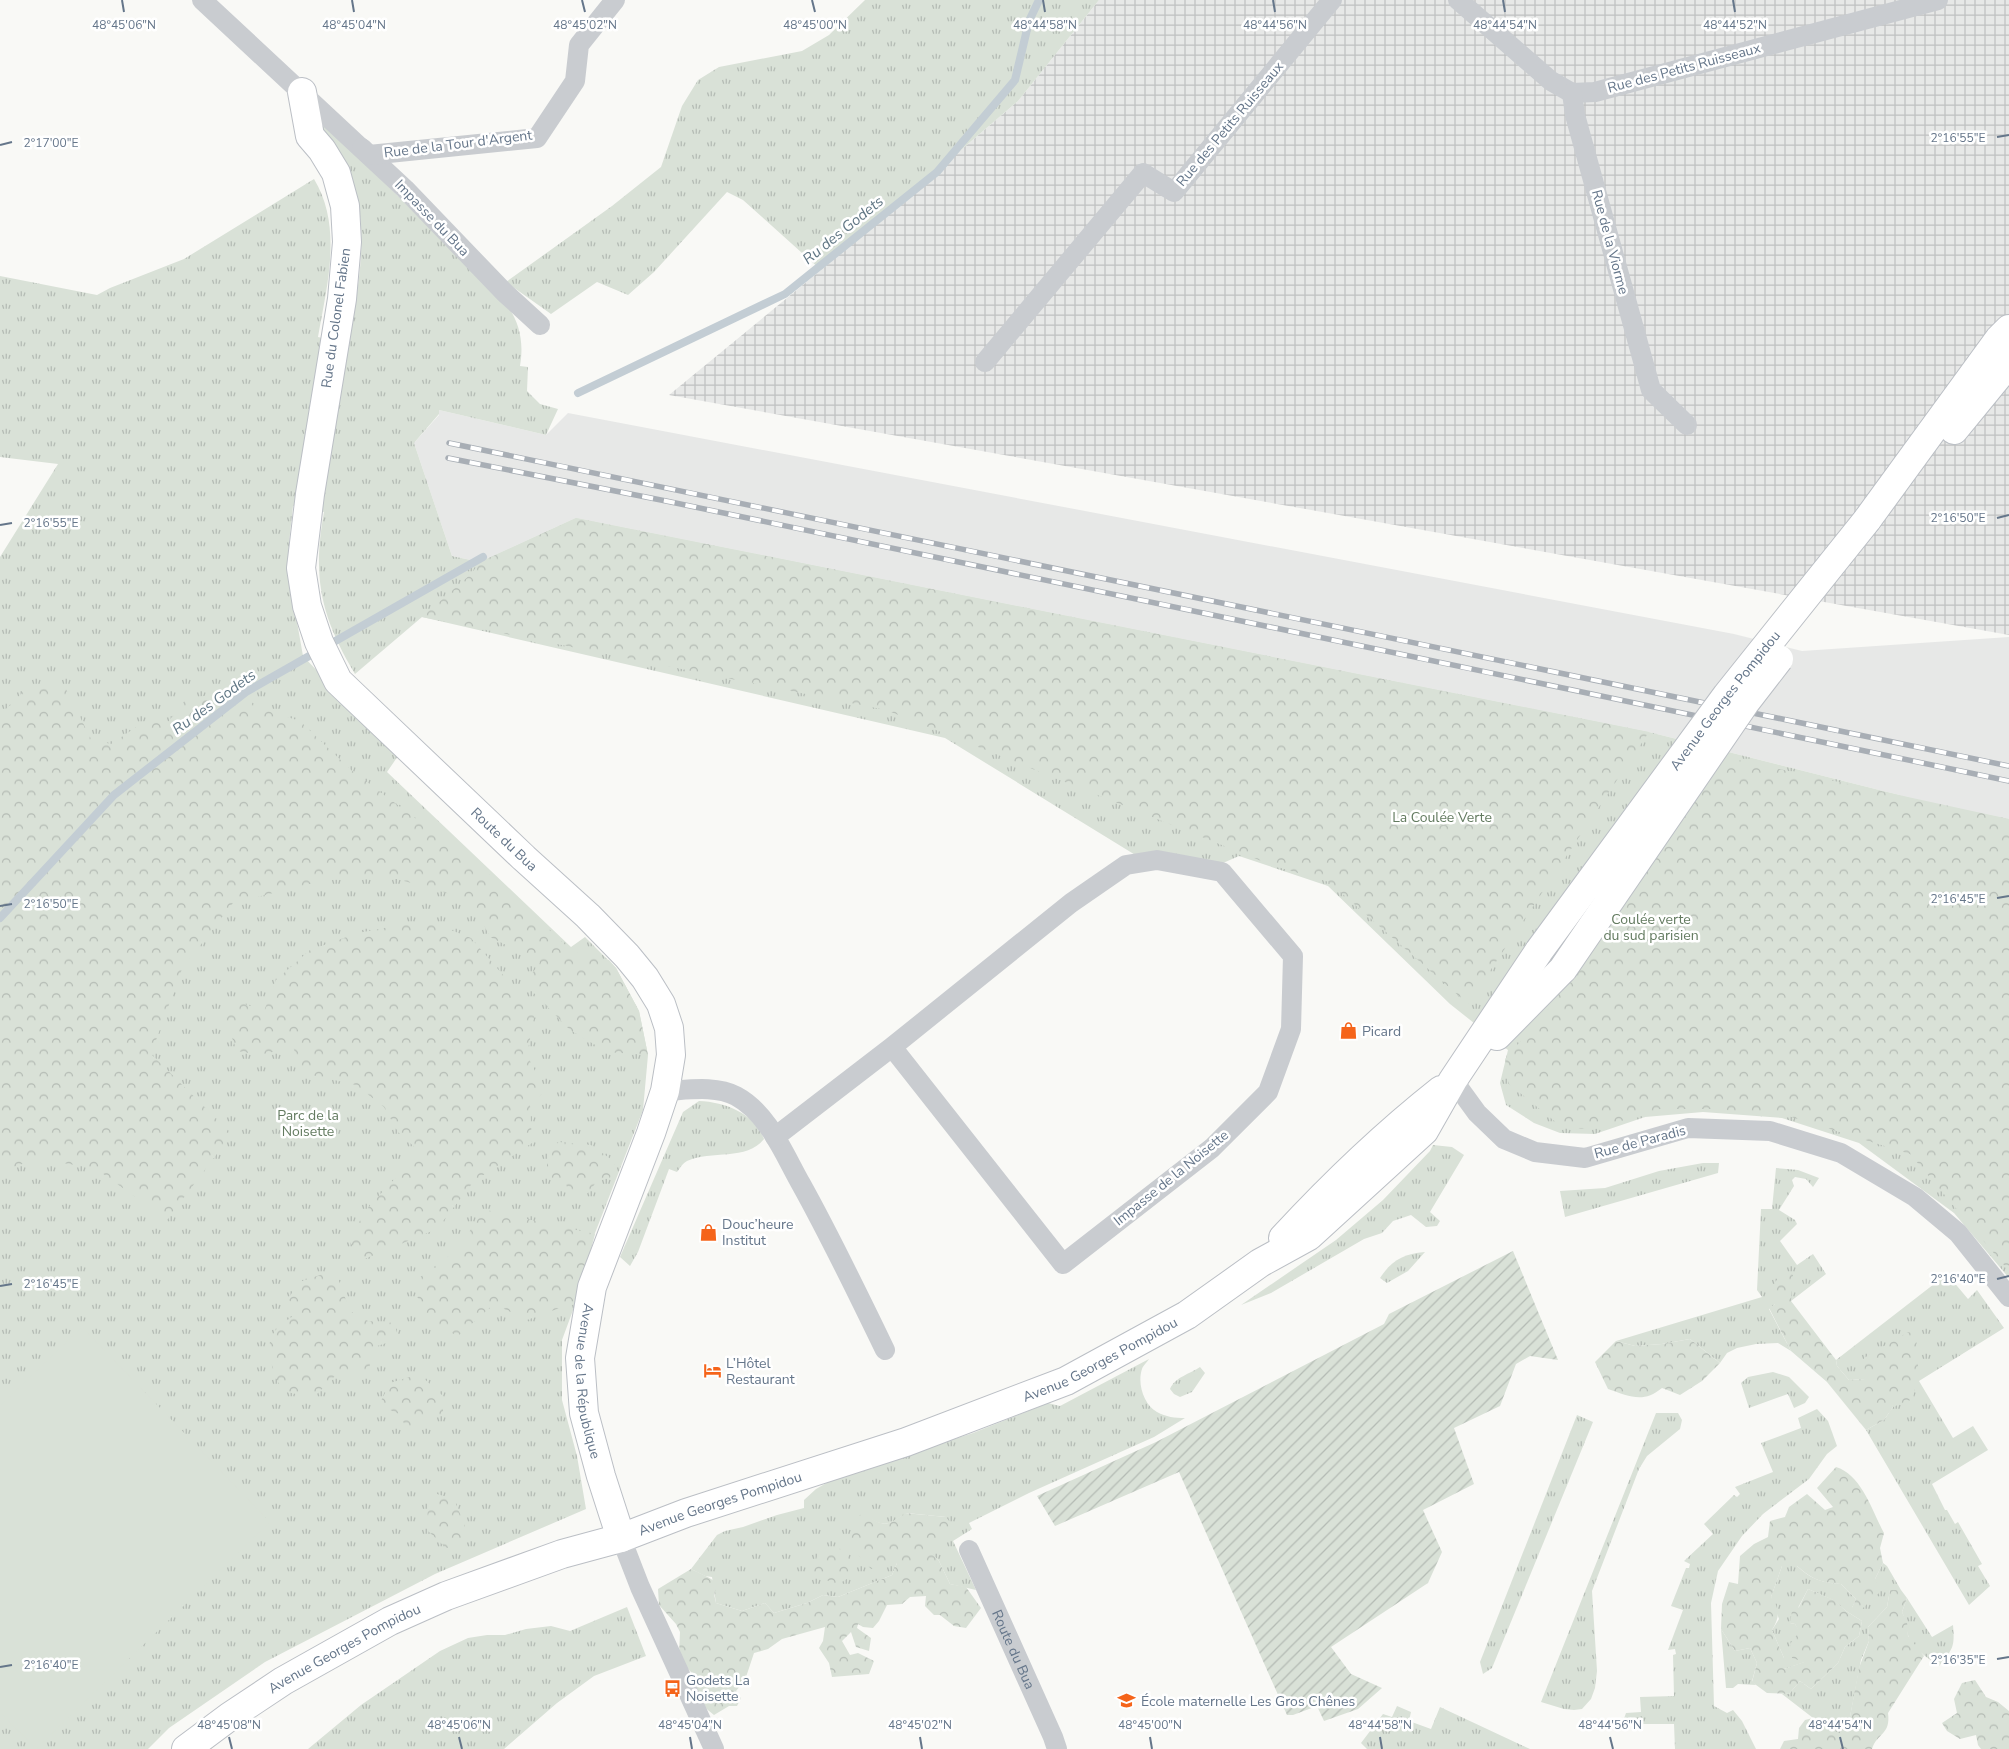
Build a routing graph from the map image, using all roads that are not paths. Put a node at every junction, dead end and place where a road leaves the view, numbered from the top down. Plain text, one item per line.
1 (202, 0) edge
2 (615, 0) edge
3 (1332, 0) edge
4 (1458, 0) edge
5 (1938, 0) edge
6 (302, 92) junction
7 (1572, 93) junction
8 (540, 325) dead end
9 (2009, 329) edge
10 (986, 362) dead end
11 (2009, 363) edge
12 (1687, 425) dead end
13 (1872, 526) junction
14 (338, 680) joint
15 (661, 1004) joint
16 (892, 1047) junction
17 (1453, 1080) junction
18 (665, 1091) junction
19 (775, 1137) junction
20 (2009, 1297) edge
21 (885, 1350) dead end
22 (621, 1538) junction
23 (969, 1550) dead end
24 (186, 1749) edge
25 (714, 1749) edge
26 (1057, 1749) edge

1 - 6 street
2 - 6 street, Rue de la Tour d'Argent
3 - 10 street, Rue des Petits Ruisseaux
4 - 7 street
5 - 7 street, Rue des Petits Ruisseaux
6 - 8 street, Impasse du Bua
6 - 14 main road, Rue du Colonel Fabien
7 - 12 street, Rue de la Viorme
9 - 13 main road, Avenue Georges Pompidou
11 - 13 main road, Avenue Georges Pompidou
13 - 17 main road, Avenue Georges Pompidou, bridge
13 - 17 main road, Avenue Georges Pompidou, bridge
14 - 15 main road, Route du Bua
15 - 18 main road, Avenue de la République
16 - 16 street, Impasse de la Noisette
16 - 19 street, Impasse de la Noisette
17 - 20 street, Rue de Paradis
17 - 22 main road, Avenue Georges Pompidou
18 - 19 street
18 - 22 main road, Avenue de la République
19 - 21 street
22 - 24 main road, Avenue Georges Pompidou
22 - 25 street, Avenue de la République
23 - 26 street, Route du Bua

